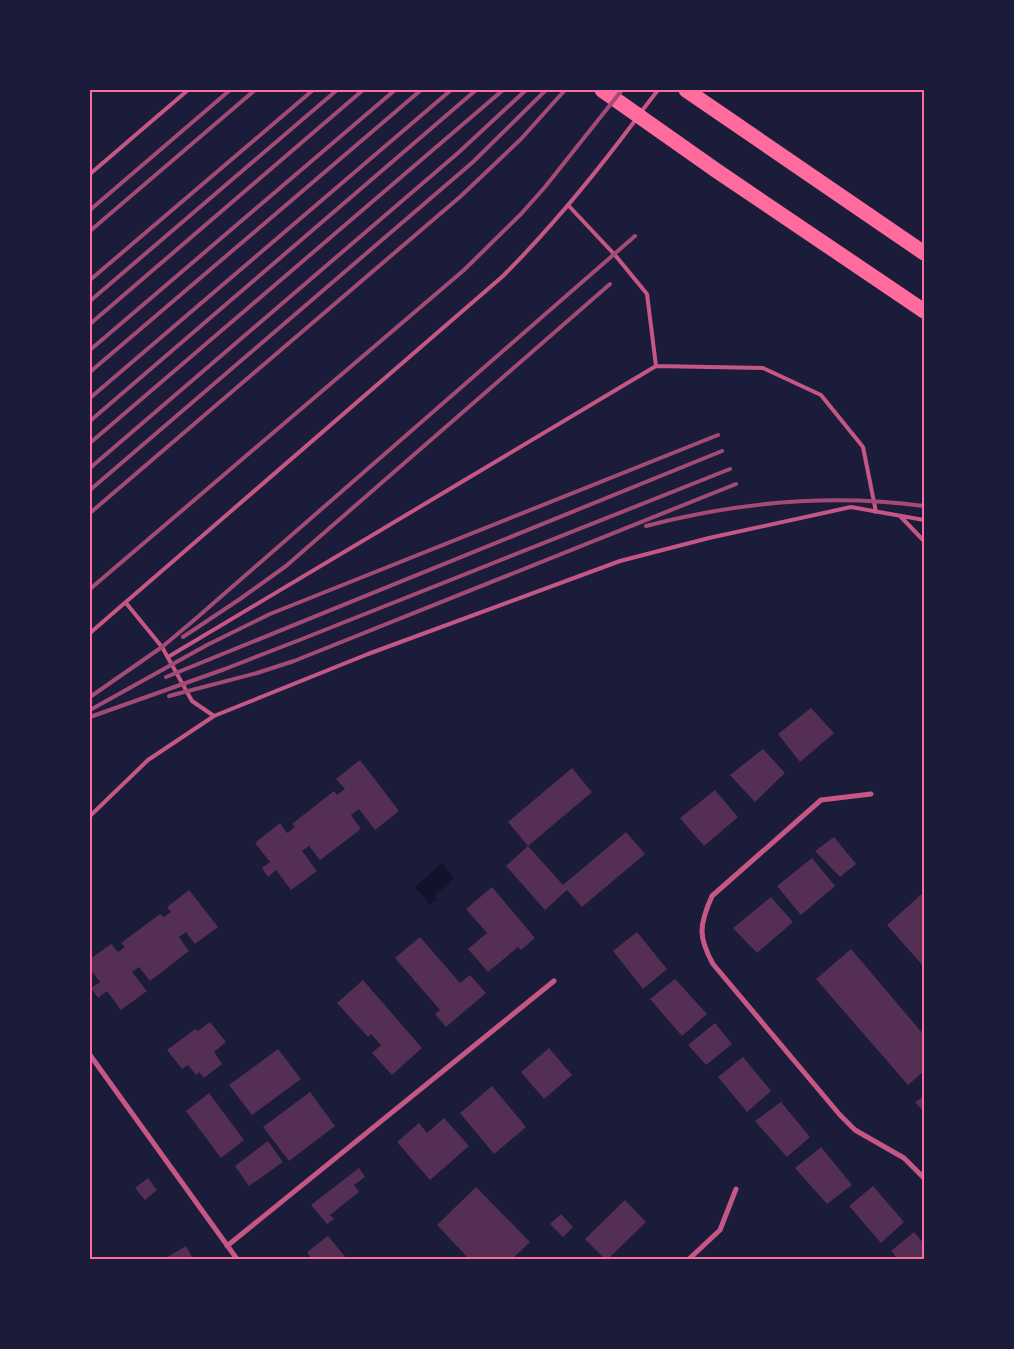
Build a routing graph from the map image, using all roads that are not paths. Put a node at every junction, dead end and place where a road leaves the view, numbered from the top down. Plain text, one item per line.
1 (188, 90) edge
2 (602, 90) edge
3 (658, 90) edge
4 (686, 90) edge
5 (90, 174) edge
6 (568, 205) junction
7 (924, 253) edge
8 (924, 311) edge
9 (656, 366) junction
10 (876, 512) junction
11 (900, 516) junction
12 (924, 520) edge
13 (924, 541) edge
14 (126, 603) junction
15 (90, 633) edge
16 (168, 656) junction
17 (214, 716) junction
18 (871, 794) dead end
19 (90, 816) edge
20 (554, 981) dead end
21 (90, 1055) edge
22 (924, 1178) edge
23 (736, 1189) dead end
24 (227, 1246) junction
25 (236, 1259) edge
26 (689, 1259) edge

1 - 5 lane
2 - 8 highway
3 - 6 lane
4 - 7 highway
6 - 9 lane
6 - 14 lane
9 - 10 lane
9 - 16 lane
10 - 11 lane
10 - 17 lane
11 - 12 lane
11 - 13 lane
14 - 15 lane
14 - 16 lane
16 - 17 lane
17 - 19 lane
18 - 22 street
20 - 24 street
21 - 24 street
23 - 26 street
24 - 25 street

